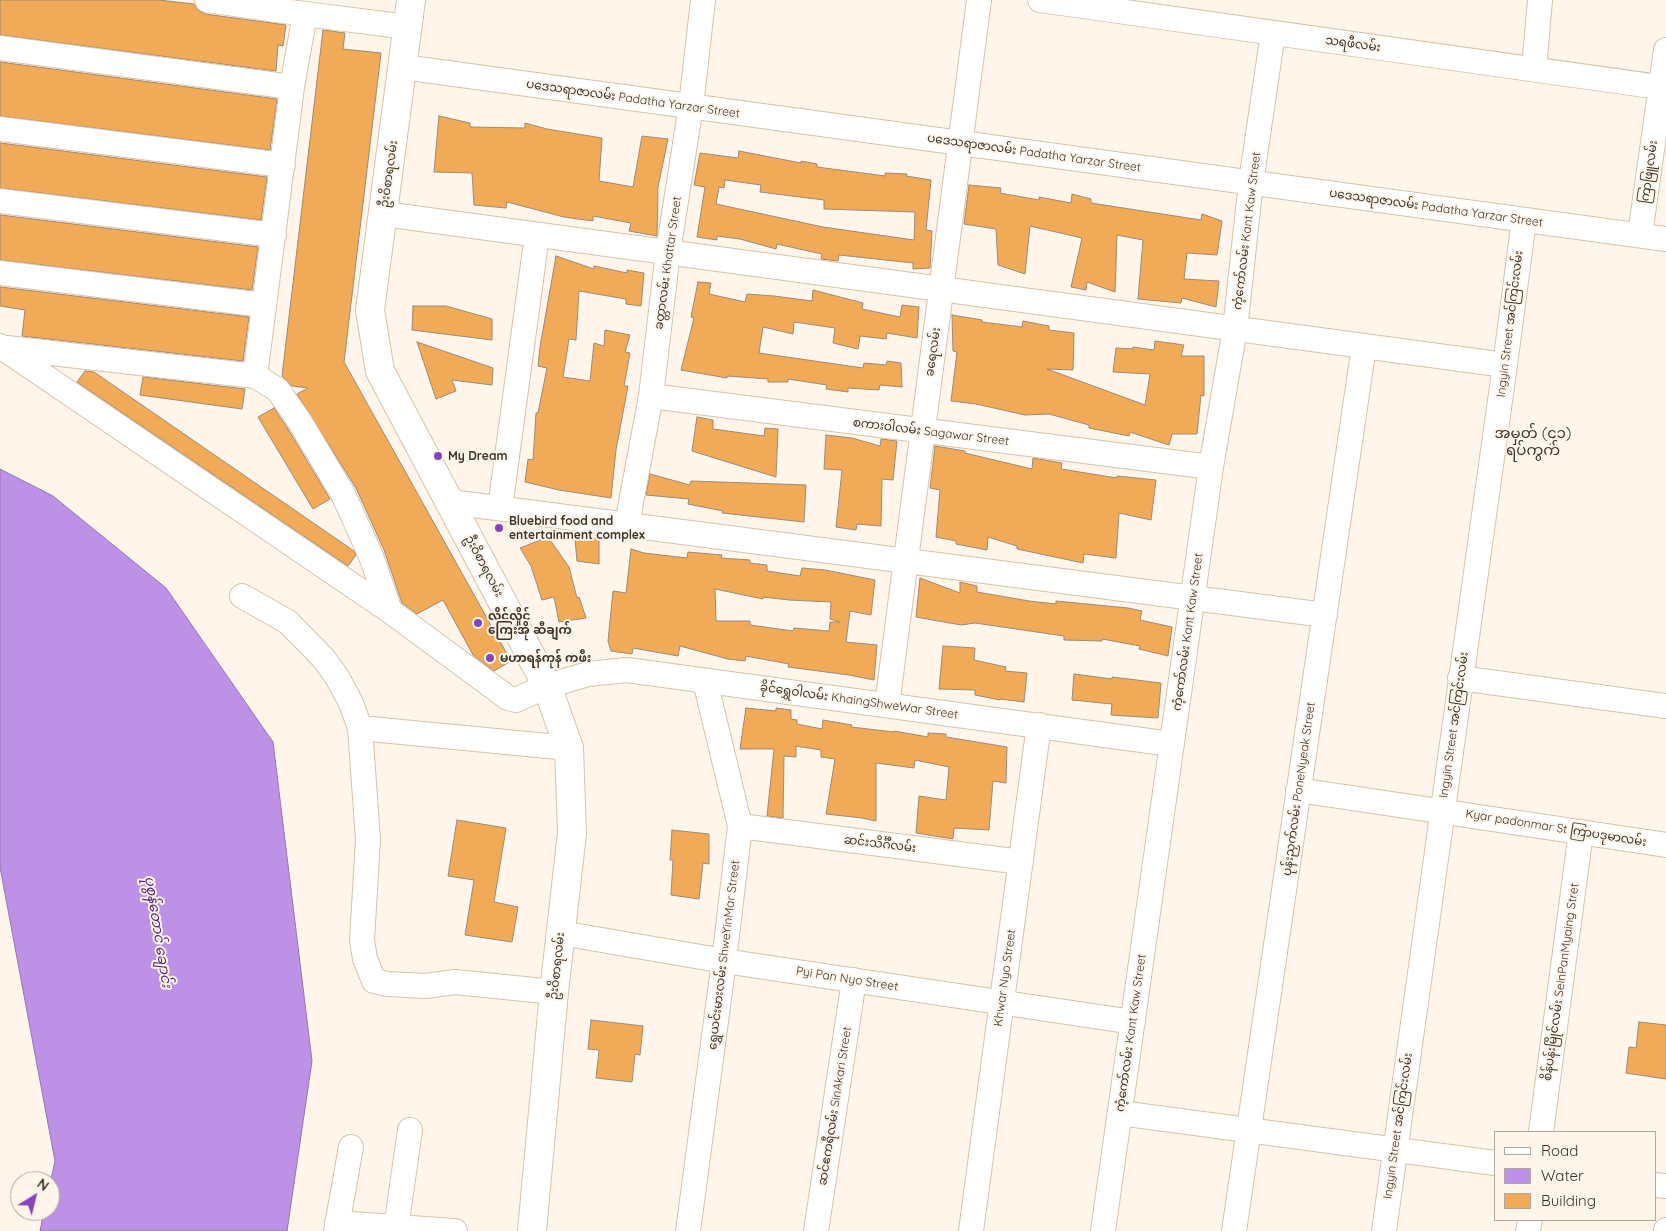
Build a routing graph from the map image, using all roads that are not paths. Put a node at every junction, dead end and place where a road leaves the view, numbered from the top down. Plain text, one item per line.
1 (412, 0) edge
2 (703, 0) edge
3 (979, 0) edge
4 (1040, 0) edge
5 (1540, 0) edge
6 (221, 1) edge
7 (305, 14) junction
8 (408, 27) junction
9 (1272, 33) junction
10 (0, 48) edge
11 (1666, 50) edge
12 (403, 67) junction
13 (1534, 70) junction
14 (292, 87) junction
15 (1664, 88) edge
16 (691, 106) junction
17 (0, 129) edge
18 (960, 143) junction
19 (283, 166) junction
20 (1251, 182) junction
21 (0, 202) edge
22 (384, 214) junction
23 (1524, 220) junction
24 (537, 234) junction
25 (274, 235) junction
26 (1640, 235) junction
27 (1666, 239) edge
28 (668, 252) junction
29 (0, 273) edge
30 (941, 289) junction
31 (264, 305) junction
32 (1235, 329) junction
33 (2, 346) edge
34 (1364, 346) junction
35 (1505, 365) junction
36 (255, 376) junction
37 (651, 396) junction
38 (922, 430) junction
39 (1211, 467) junction
40 (450, 502) junction
41 (500, 508) junction
42 (627, 524) junction
43 (906, 560) junction
44 (242, 596) dead end
45 (1193, 598) junction
46 (390, 611) junction
47 (1324, 614) junction
48 (1460, 678) junction
49 (705, 681) junction
50 (548, 686) junction
51 (887, 705) junction
52 (1666, 706) edge
53 (1040, 726) junction
54 (360, 728) junction
55 (1171, 744) junction
56 (569, 748) junction
57 (1298, 790) junction
58 (1442, 810) junction
59 (740, 826) junction
60 (1581, 832) junction
61 (1666, 845) edge
62 (1021, 862) junction
63 (561, 933) junction
64 (724, 961) junction
65 (854, 980) junction
66 (554, 992) junction
67 (1002, 1003) junction
68 (1133, 1022) junction
69 (1120, 1113) junction
70 (410, 1130) dead end
71 (1248, 1130) junction
72 (1541, 1131) edge
73 (350, 1147) dead end
74 (1395, 1150) junction
75 (1494, 1163) edge
76 (337, 1227) edge
77 (396, 1228) junction
78 (456, 1231) edge
79 (532, 1231) edge
80 (688, 1231) edge
81 (816, 1231) edge
82 (971, 1231) edge
83 (1103, 1231) edge
84 (1234, 1231) edge
85 (1384, 1231) edge

1 - 8 main road, ဦးဝိစာရလမ်း
2 - 16 street, ခတ္တာလမ်း Khattar Street
3 - 18 street, ခရေလမ်း
4 - 9 street, သရဖီလမ်း
5 - 13 street
6 - 7 street
7 - 8 street
7 - 14 street
8 - 12 main road, ဦးဝိစာရလမ်း
9 - 13 street, သရဖီလမ်း
9 - 20 street, ကံ့ကော်လမ်း Kant Kaw Street
10 - 14 street
11 - 15 street, ကြာဖြူလမ်း
12 - 16 street, ပဒေသရာဇာလမ်း Padatha Yarzar Street
12 - 22 main road, ဦးဝိစာရလမ်း
13 - 15 street, သရဖီလမ်း
14 - 19 street
15 - 26 street, ကြာဖြူလမ်း
16 - 18 street, ပဒေသရာဇာလမ်း Padatha Yarzar Street
16 - 28 street, ခတ္တာလမ်း Khattar Street
17 - 19 street
18 - 20 street, ပဒေသရာဇာလမ်း Padatha Yarzar Street
18 - 30 street, ခရေလမ်း
19 - 25 street
20 - 23 street, ပဒေသရာဇာလမ်း Padatha Yarzar Street
20 - 32 street, ကံ့ကော်လမ်း Kant Kaw Street
21 - 25 street
22 - 24 street
22 - 40 main road, ဦးဝိစာရလမ်း
23 - 26 street, ပဒေသရာဇာလမ်း Padatha Yarzar Street
23 - 35 street, Ingyin Street အင်ကြင်းလမ်း
24 - 28 street
24 - 41 street
25 - 31 street
26 - 27 street, ပဒေသရာဇာလမ်း Padatha Yarzar Street
28 - 30 street
28 - 37 street, ခတ္တာလမ်း Khattar Street
29 - 31 street
30 - 32 street
30 - 38 street, ခရေလမ်း
31 - 36 street
32 - 34 street
32 - 39 street, ကံ့ကော်လမ်း Kant Kaw Street
33 - 36 street
33 - 46 street, ခိုင်ရွှေဝါလမ်း KhaingShweWar Street
34 - 35 street
34 - 47 street, ပုန်းညှက်လမ်း PoneNyeak Street
35 - 48 street, Ingyin Street အင်ကြင်းလမ်း
36 - 46 street
37 - 38 street, စကားဝါလမ်း Sagawar Street
37 - 42 street, ခတ္တာလမ်း Khattar Street
38 - 39 street, စကားဝါလမ်း Sagawar Street
38 - 43 street, ခရေလမ်း
39 - 45 street, ကံ့ကော်လမ်း Kant Kaw Street
40 - 41 street
40 - 50 main road, ဦးဝိစာရလမ်း
41 - 42 street
42 - 43 street
43 - 45 street
43 - 51 street, ခရေလမ်း
44 - 54 street
45 - 47 street
45 - 55 street, ကံ့ကော်လမ်း Kant Kaw Street
46 - 50 street, ခိုင်ရွှေဝါလမ်း KhaingShweWar Street
47 - 57 street, ပုန်းညှက်လမ်း PoneNyeak Street
48 - 52 street
48 - 58 street, Ingyin Street အင်ကြင်းလမ်း
49 - 50 street, ခိုင်ရွှေဝါလမ်း KhaingShweWar Street
49 - 51 street, ခိုင်ရွှေဝါလမ်း KhaingShweWar Street
49 - 59 street, ရွှေယင်းမားလမ်း ShweYinMar Street
50 - 56 main road, ဦးဝိစာရလမ်း
51 - 53 street, ခိုင်ရွှေဝါလမ်း KhaingShweWar Street
53 - 55 street, ခိုင်ရွှေဝါလမ်း KhaingShweWar Street
53 - 62 street, Khwar Nyo Street
54 - 56 street
54 - 66 street
55 - 68 street, ကံ့ကော်လမ်း Kant Kaw Street
56 - 63 main road, ဦးဝိစာရလမ်း
57 - 58 street, Kyar padonmar St ကြာပဒုမာလမ်း
57 - 71 street, ပုန်းညှက်လမ်း PoneNyeak Street
58 - 60 street, Kyar padonmar St ကြာပဒုမာလမ်း
58 - 74 street, Ingyin Street အင်ကြင်းလမ်း
59 - 62 street, ဆင်းသိင်္ဂီလမ်း
59 - 64 street, ရွှေယင်းမားလမ်း ShweYinMar Street
60 - 61 street, Kyar padonmar St ကြာပဒုမာလမ်း
60 - 72 street, စိန်ပန်းမြိုင်လမ်း SeinPanMyaing Stret
62 - 67 street, Khwar Nyo Street
63 - 64 street, Pyi Pan Nyo Street
63 - 66 main road, ဦးဝိစာရလမ်း
64 - 65 street, Pyi Pan Nyo Street
64 - 80 street, ရွှေယင်းမားလမ်း ShweYinMar Street
65 - 67 street, Pyi Pan Nyo Street
65 - 81 street, ဆင်ဧကရီလမ်း SinAkari Street
66 - 79 main road, ဦးဝိစာရလမ်း
67 - 68 street, Pyi Pan Nyo Street
67 - 82 street, Khwar Nyo Street
68 - 69 street, ကံ့ကော်လမ်း Kant Kaw Street
69 - 71 street
69 - 83 street, ကံ့ကော်လမ်း Kant Kaw Street
70 - 77 street
71 - 74 street
71 - 84 street, ပုန်းညှက်လမ်း PoneNyeak Street
73 - 76 street
74 - 75 street
74 - 85 street, Ingyin Street အင်ကြင်းလမ်း
76 - 77 street
77 - 78 street

